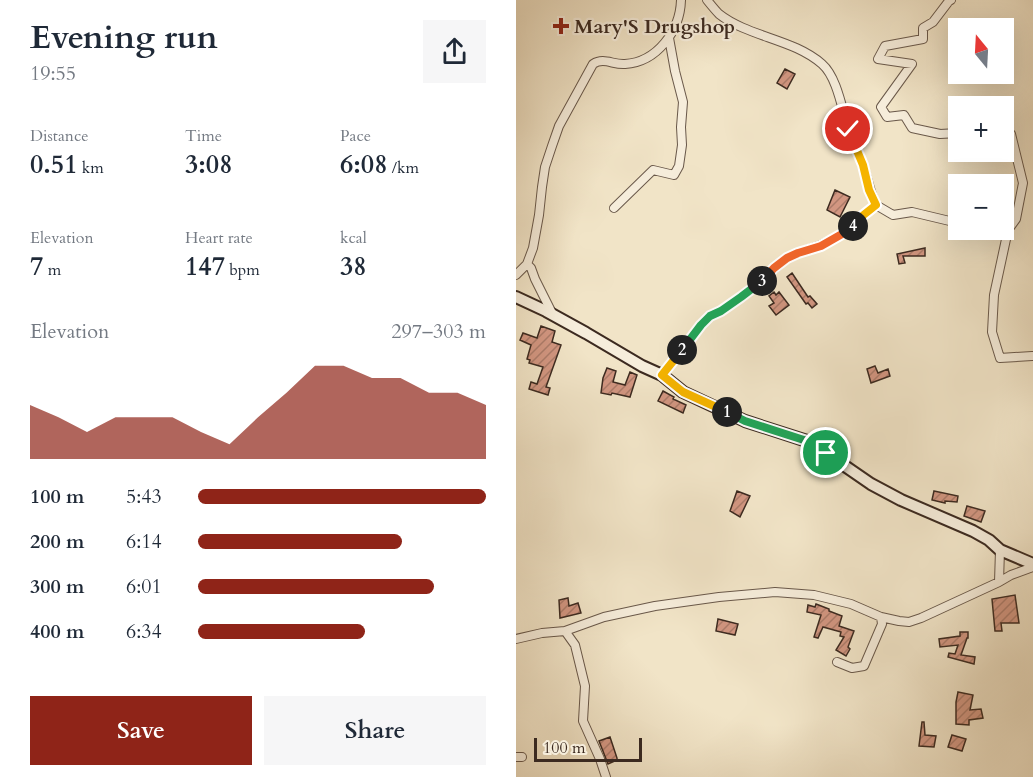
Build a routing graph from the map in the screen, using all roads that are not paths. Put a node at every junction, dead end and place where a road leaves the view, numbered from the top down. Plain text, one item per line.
1 (681, 0) edge
2 (707, 0) edge
3 (951, 0) edge
4 (669, 38) junction
5 (948, 134) edge
6 (1014, 146) edge
7 (876, 205) junction
8 (614, 208) dead end
9 (948, 221) edge
10 (1014, 221) edge
11 (1002, 240) edge
12 (527, 264) junction
13 (516, 274) edge
14 (516, 297) edge
15 (554, 315) junction
16 (1032, 356) edge
17 (662, 375) junction
18 (1000, 550) junction
19 (1033, 566) edge
20 (999, 582) junction
21 (881, 617) junction
22 (565, 631) junction
23 (516, 639) edge
24 (837, 662) dead end
25 (606, 777) edge

1 - 4 street
2 - 7 street
3 - 5 street
4 - 8 street
4 - 12 street
6 - 10 street
7 - 9 street
7 - 17 street
11 - 16 street
12 - 13 street
12 - 15 street
14 - 15 street
15 - 17 street
17 - 18 street
18 - 19 street
18 - 20 street
19 - 20 street
20 - 21 street
21 - 22 street
21 - 24 street
22 - 23 street
22 - 25 street

